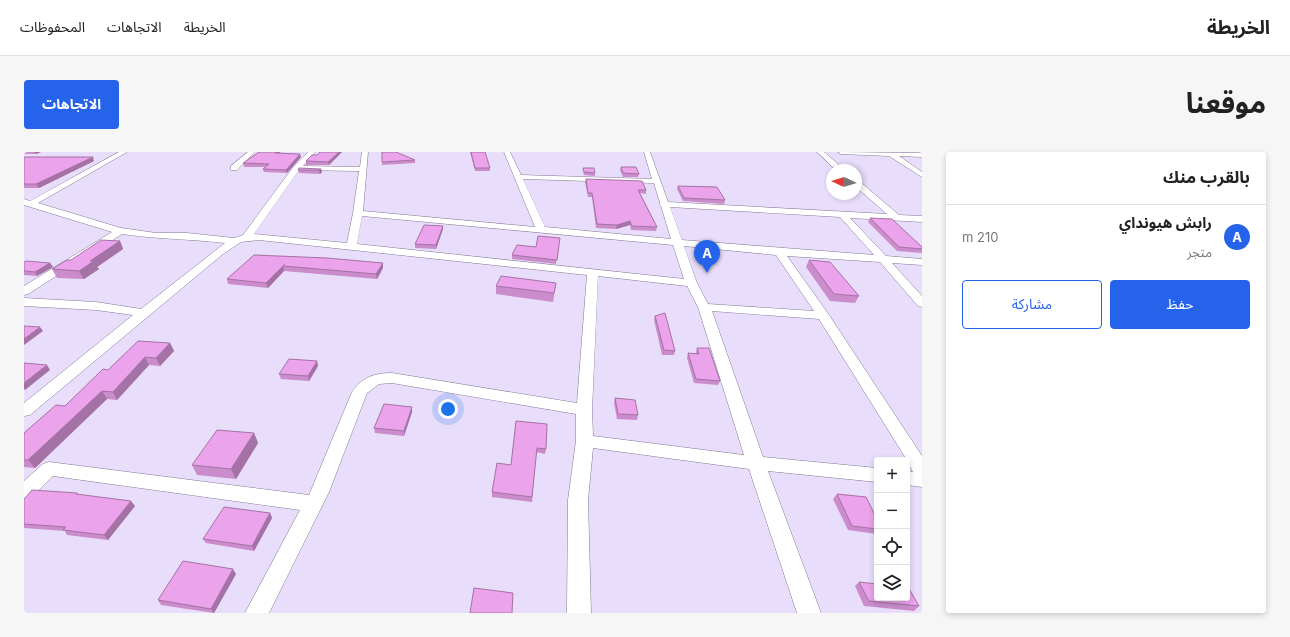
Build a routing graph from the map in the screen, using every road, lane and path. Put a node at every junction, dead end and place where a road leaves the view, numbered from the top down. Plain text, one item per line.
1 (124, 152) edge
2 (252, 152) edge
3 (312, 152) edge
4 (365, 152) edge
5 (507, 152) edge
6 (647, 152) edge
7 (820, 152) edge
8 (841, 152) edge
9 (890, 153) edge
10 (922, 155) edge
11 (834, 164) edge
12 (234, 168) dead end
13 (297, 168) junction
14 (363, 169) junction
15 (922, 175) edge
16 (518, 177) junction
17 (656, 181) junction
18 (862, 188) edge
19 (28, 203) edge
20 (663, 204) junction
21 (358, 213) junction
22 (842, 214) junction
23 (896, 217) junction
24 (922, 219) edge
25 (541, 229) junction
26 (120, 231) junction
27 (247, 237) junction
28 (235, 241) junction
29 (676, 241) junction
30 (351, 247) junction
31 (779, 252) junction
32 (883, 260) junction
33 (922, 262) edge
34 (593, 273) junction
35 (692, 284) junction
36 (24, 291) edge
37 (24, 302) edge
38 (922, 303) edge
39 (704, 307) junction
40 (144, 313) junction
41 (823, 314) junction
42 (30, 400) edge
43 (584, 410) junction
44 (24, 411) edge
45 (585, 441) junction
46 (756, 463) junction
47 (922, 471) edge
48 (874, 475) edge
49 (910, 478) edge
50 (922, 480) edge
51 (24, 492) edge
52 (313, 504) junction
53 (257, 613) edge
54 (579, 613) edge
55 (809, 613) edge

1 - 19 street
2 - 12 street
3 - 13 street
4 - 14 street
5 - 16 street
6 - 17 street
7 - 11 street
8 - 9 street
9 - 10 street
9 - 15 street
13 - 14 street
13 - 27 street
14 - 21 street
16 - 17 street
16 - 25 street
17 - 20 street
18 - 23 street
19 - 26 street
20 - 22 street
20 - 29 street
21 - 25 street
21 - 30 street
22 - 23 street
22 - 32 street
23 - 24 street
25 - 29 street
26 - 28 street
26 - 36 street
27 - 28 street
27 - 30 street
28 - 40 street
29 - 31 street
29 - 35 street
30 - 34 street
31 - 32 street
31 - 41 street
32 - 33 street
32 - 38 street
34 - 35 street
34 - 43 street
35 - 39 street
37 - 40 street
39 - 41 street
39 - 46 street
40 - 42 street
41 - 47 street
42 - 44 street
43 - 45 street
43 - 52 street
45 - 46 street
45 - 54 street
46 - 48 street
46 - 55 street
49 - 50 street
51 - 52 street
52 - 53 street

